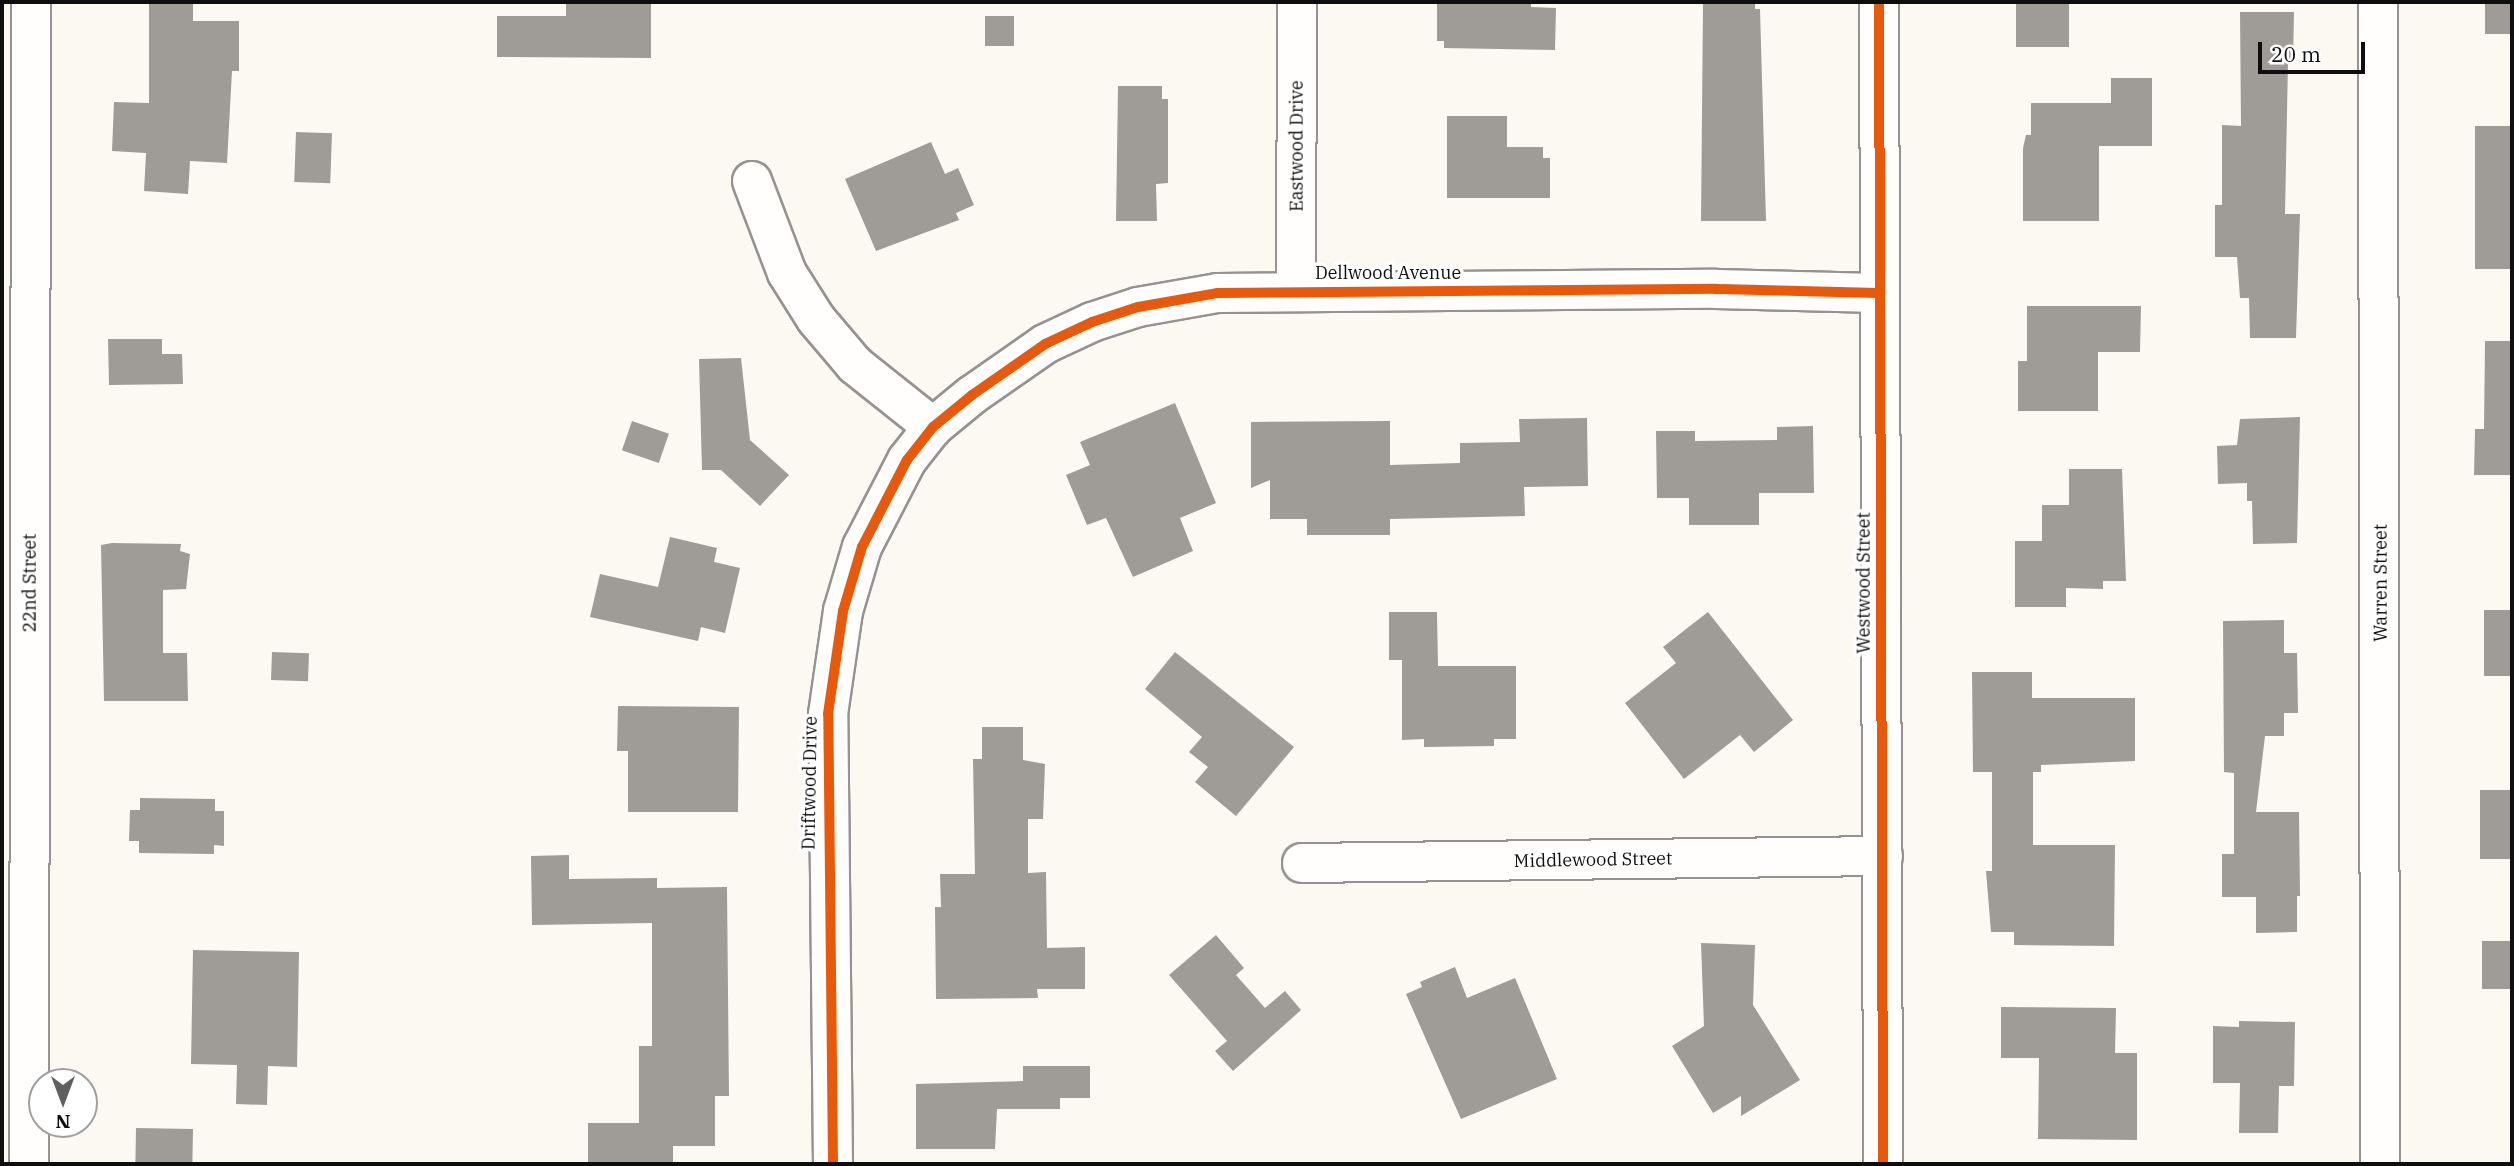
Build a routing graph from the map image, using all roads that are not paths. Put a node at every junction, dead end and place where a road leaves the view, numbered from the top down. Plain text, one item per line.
1 (31, 2) edge
2 (1297, 2) edge
3 (1879, 2) edge
4 (2378, 2) edge
5 (752, 181) dead end
6 (1296, 291) junction
7 (1878, 293) junction
8 (933, 427) junction
9 (1882, 856) junction
10 (1303, 863) dead end
11 (29, 1164) edge
12 (833, 1164) edge
13 (1882, 1164) edge
14 (2380, 1164) edge

1 - 11 street, 22nd Street
2 - 6 street, Eastwood Drive
3 - 7 street, Westwood Street
4 - 14 street, Warren Street
5 - 8 street
6 - 7 street, Dellwood Avenue
6 - 8 street, Dellwood Avenue
7 - 9 street, Westwood Street
8 - 12 street, Driftwood Drive
9 - 10 street, Middlewood Street
9 - 13 street, Westwood Street

